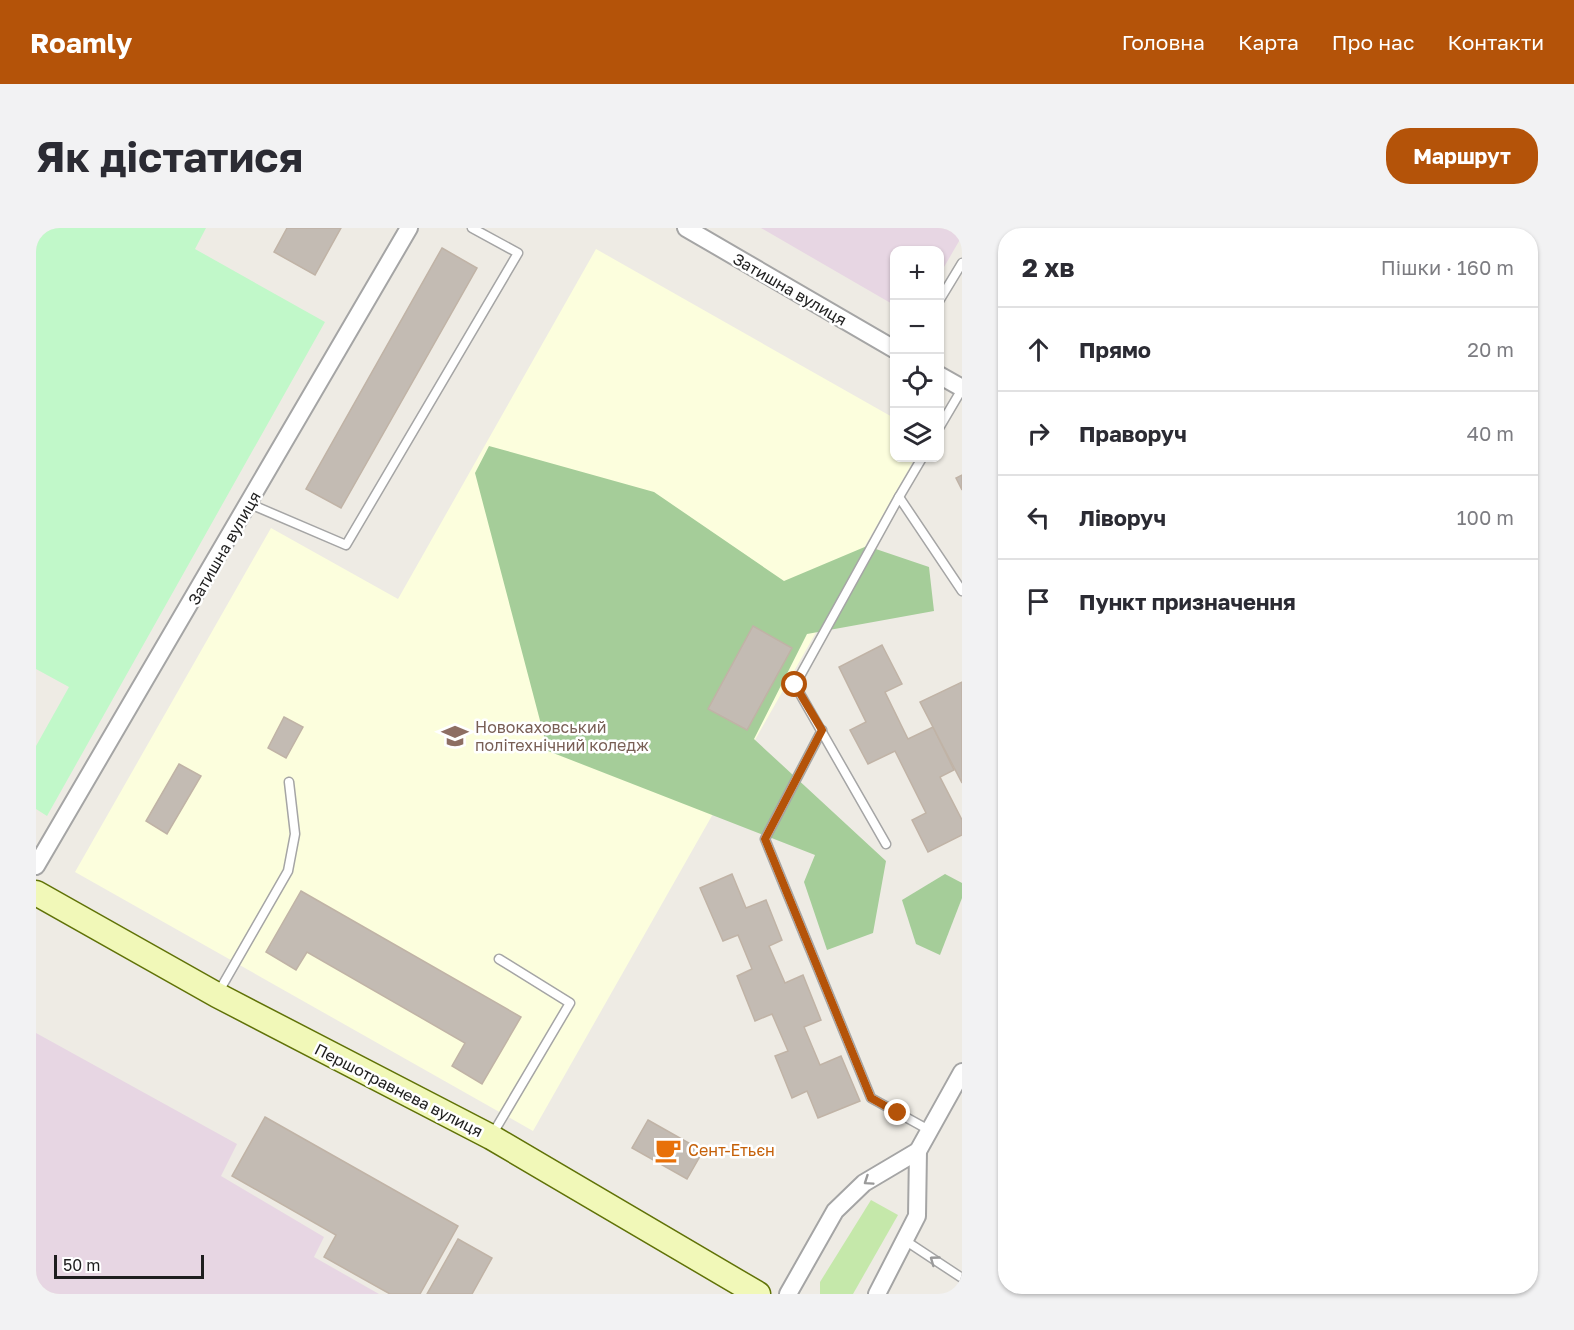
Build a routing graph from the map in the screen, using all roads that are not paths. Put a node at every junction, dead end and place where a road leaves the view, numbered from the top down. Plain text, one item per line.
1 (409, 228) edge
2 (472, 228) edge
3 (686, 228) edge
4 (962, 262) edge
5 (940, 300) edge
6 (890, 347) edge
7 (944, 378) edge
8 (962, 389) edge
9 (944, 420) edge
10 (920, 462) edge
11 (899, 497) junction
12 (250, 504) junction
13 (962, 591) edge
14 (822, 730) junction
15 (289, 782) dead end
16 (886, 844) dead end
17 (36, 866) edge
18 (36, 893) edge
19 (499, 959) dead end
20 (217, 996) junction
21 (962, 1072) edge
22 (929, 1130) junction
23 (492, 1137) junction
24 (918, 1151) junction
25 (906, 1241) junction
26 (962, 1278) edge
27 (758, 1294) edge
28 (788, 1294) edge
29 (877, 1294) edge

1 - 12 street, Затишна вулиця
2 - 12 lane
3 - 6 street, Затишна вулиця
4 - 5 lane
7 - 8 street
8 - 9 lane
10 - 11 lane
11 - 13 lane
11 - 14 lane
12 - 17 street, Затишна вулиця
14 - 16 lane
14 - 22 lane
15 - 20 lane
18 - 20 street, Першотравнева вулиця
19 - 23 lane
20 - 23 street, Першотравнева вулиця
21 - 22 street
22 - 24 street
23 - 27 street, Першотравнева вулиця
24 - 25 street
24 -> 28 street
26 -> 25 lane
25 - 29 street

